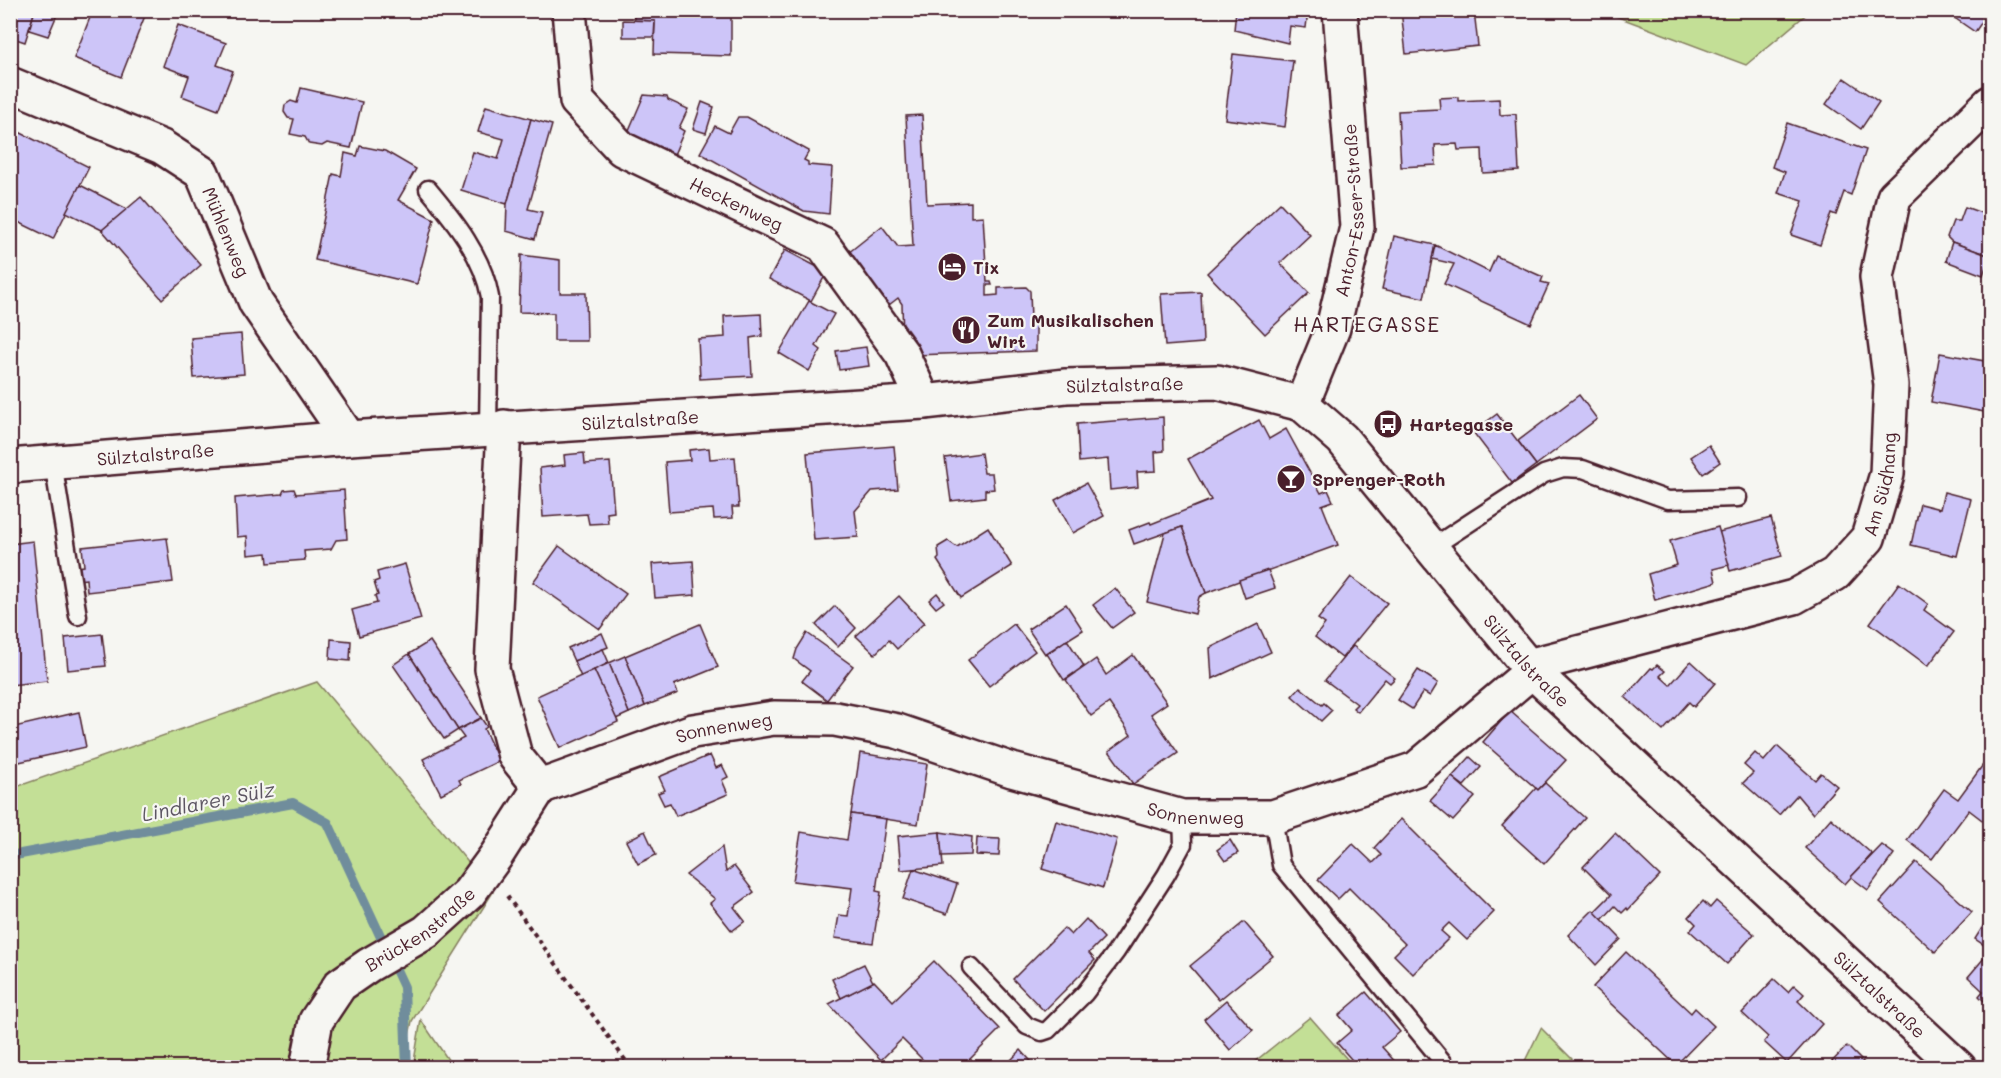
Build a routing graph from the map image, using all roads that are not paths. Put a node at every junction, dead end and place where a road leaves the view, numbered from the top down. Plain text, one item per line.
1 (569, 10) edge
2 (1340, 10) edge
3 (10, 84) edge
4 (1990, 103) edge
5 (428, 189) dead end
6 (924, 402) junction
7 (1302, 404) junction
8 (496, 428) junction
9 (349, 438) junction
10 (53, 462) junction
11 (10, 466) edge
12 (1738, 498) dead end
13 (1431, 548) junction
14 (78, 616) dead end
15 (1530, 669) junction
16 (540, 787) junction
17 (1182, 817) junction
18 (1273, 817) junction
19 (971, 967) dead end
20 (307, 1068) edge
21 (1448, 1068) edge
22 (1959, 1068) edge

1 - 6 street, Heckenweg
2 - 7 street, Anton-Esser-Straße
3 - 9 street, Mühlenweg
4 - 15 street, Am Südhang
5 - 8 lane
6 - 7 street, Sülztalstraße
6 - 8 street, Sülztalstraße
7 - 13 street, Sülztalstraße
8 - 9 street, Sülztalstraße
8 - 16 street
9 - 10 street, Sülztalstraße
10 - 11 street, Sülztalstraße
10 - 14 lane
12 - 13 lane
13 - 15 street, Sülztalstraße
15 - 18 street, Sonnenweg
15 - 22 street, Sülztalstraße
16 - 17 street, Sonnenweg
16 - 20 street, Brückenstraße
17 - 18 street, Sonnenweg
17 - 19 lane
18 - 21 lane

